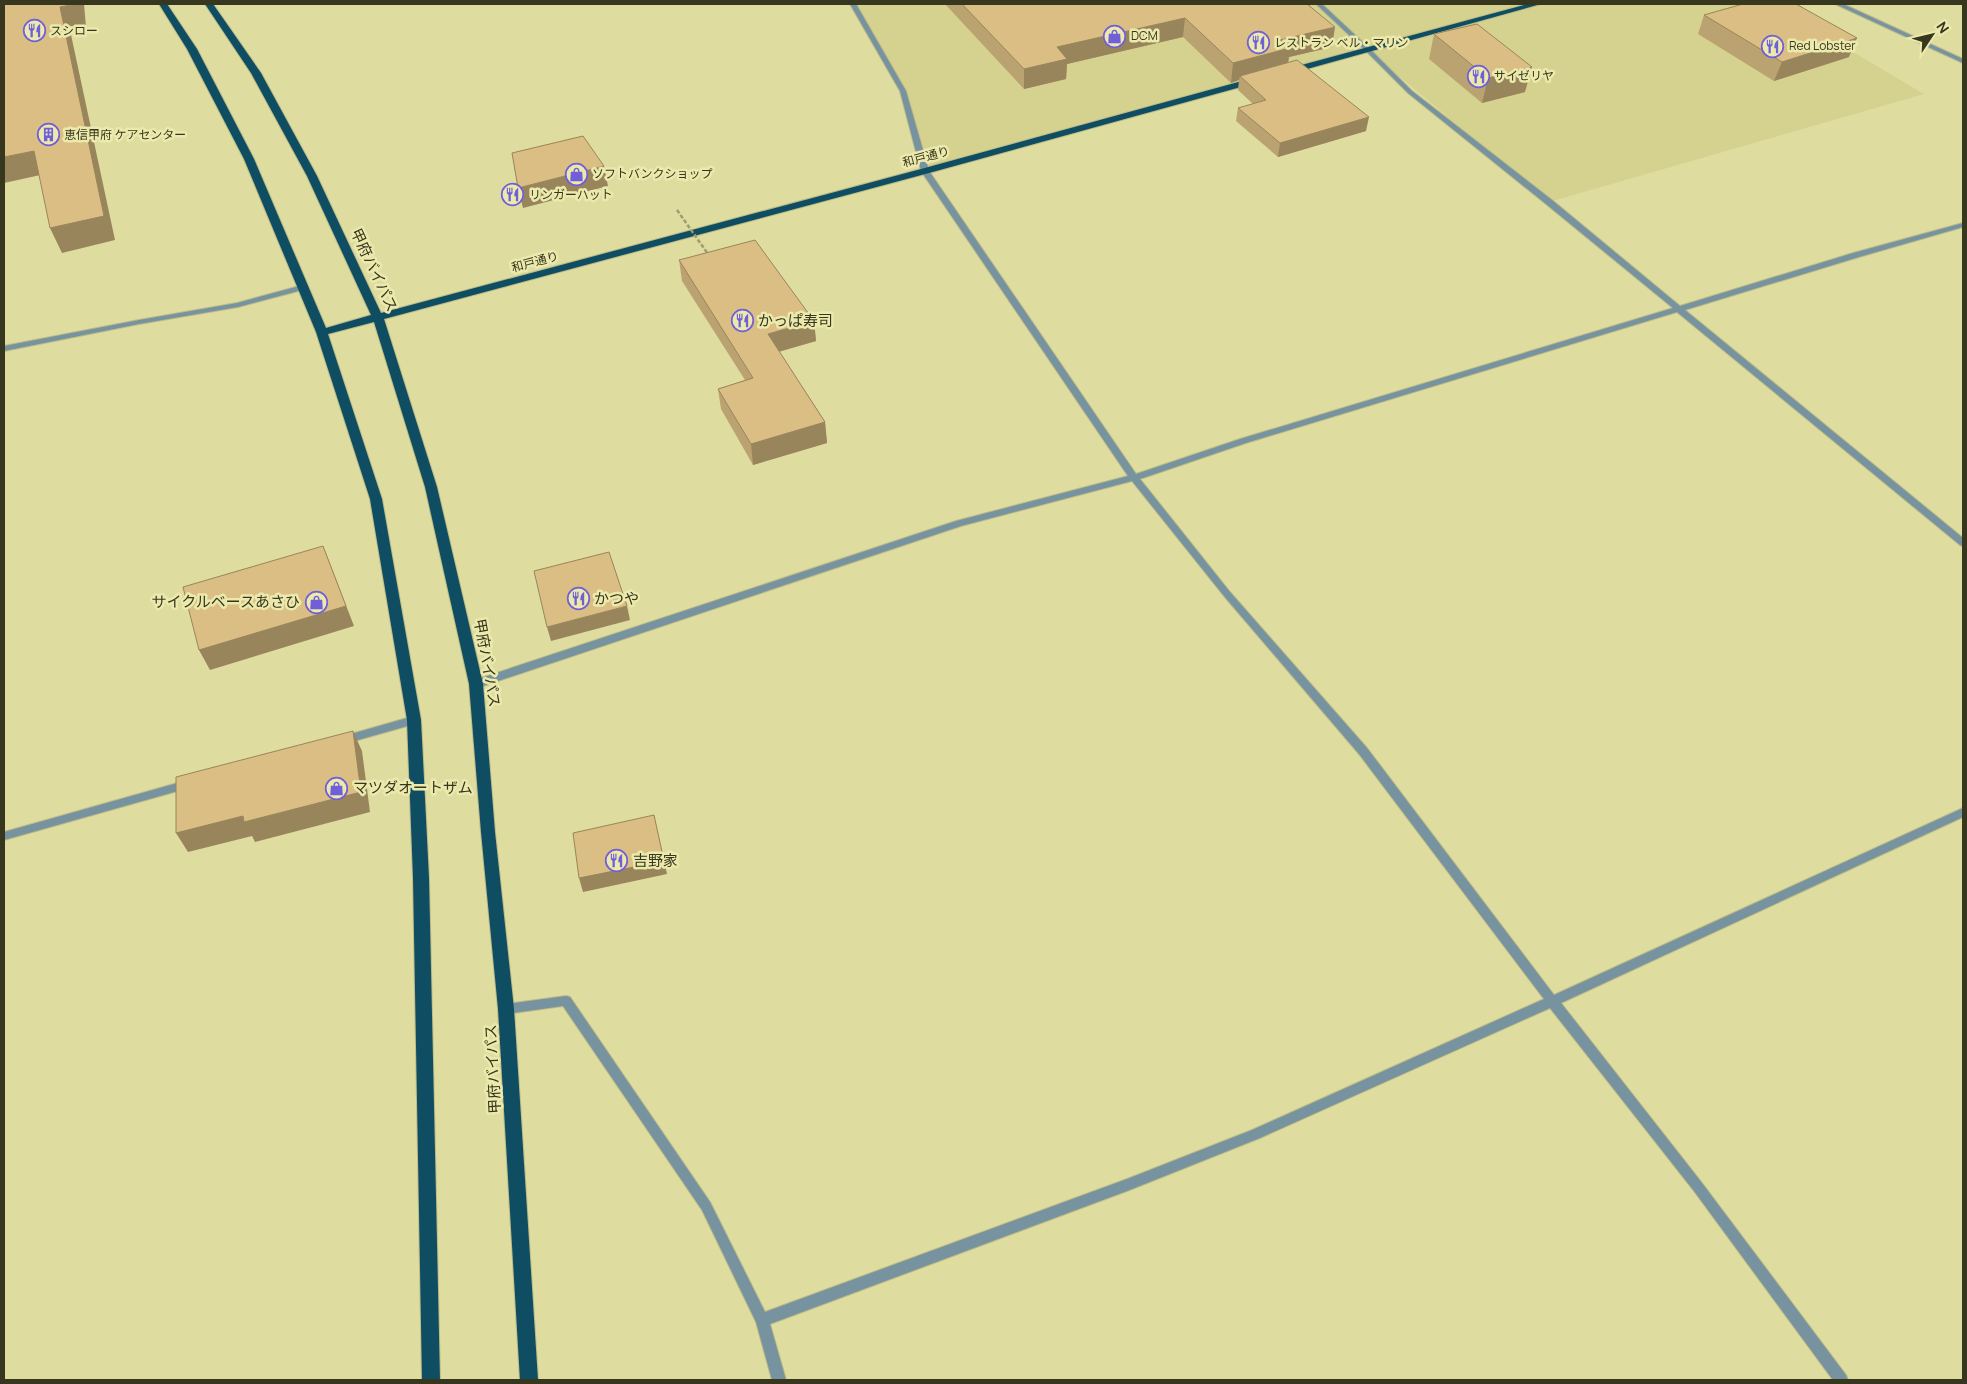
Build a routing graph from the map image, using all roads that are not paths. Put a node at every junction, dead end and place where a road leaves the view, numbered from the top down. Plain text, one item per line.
1 (163, 4) edge
2 (209, 4) edge
3 (853, 4) edge
4 (1319, 4) edge
5 (1537, 4) edge
6 (1838, 4) edge
7 (1367, 49) junction
8 (1963, 61) edge
9 (925, 171) junction
10 (1963, 225) edge
11 (303, 287) junction
12 (1679, 309) junction
13 (378, 318) junction
14 (322, 332) junction
15 (4, 349) edge
16 (1134, 478) junction
17 (1963, 543) edge
18 (476, 684) junction
19 (414, 720) junction
20 (338, 742) edge
21 (195, 782) edge
22 (1963, 812) edge
23 (4, 836) edge
24 (1552, 1001) junction
25 (506, 1009) junction
26 (762, 1320) junction
27 (430, 1380) edge
28 (529, 1380) edge
29 (779, 1380) edge
30 (1840, 1380) edge

1 - 11 highway
2 - 13 highway, 甲府バイパス
3 - 9 street
4 - 7 street
5 - 7 highway, 和戸通り
6 - 8 street
7 - 9 highway, 和戸通り
7 - 12 street
9 - 13 highway, 和戸通り
9 - 16 street
10 - 12 street
11 - 14 highway
11 - 15 street
12 - 16 street
12 - 17 street
13 - 14 highway, 和戸通り
13 - 18 highway, 甲府バイパス
14 - 19 highway
16 - 18 street
16 - 24 street
18 - 25 highway, 甲府バイパス
19 - 20 street
19 - 27 highway
21 - 23 street
22 - 24 street
24 - 26 street
24 - 30 street
25 - 26 street
25 - 28 highway, 甲府バイパス
26 - 29 street

